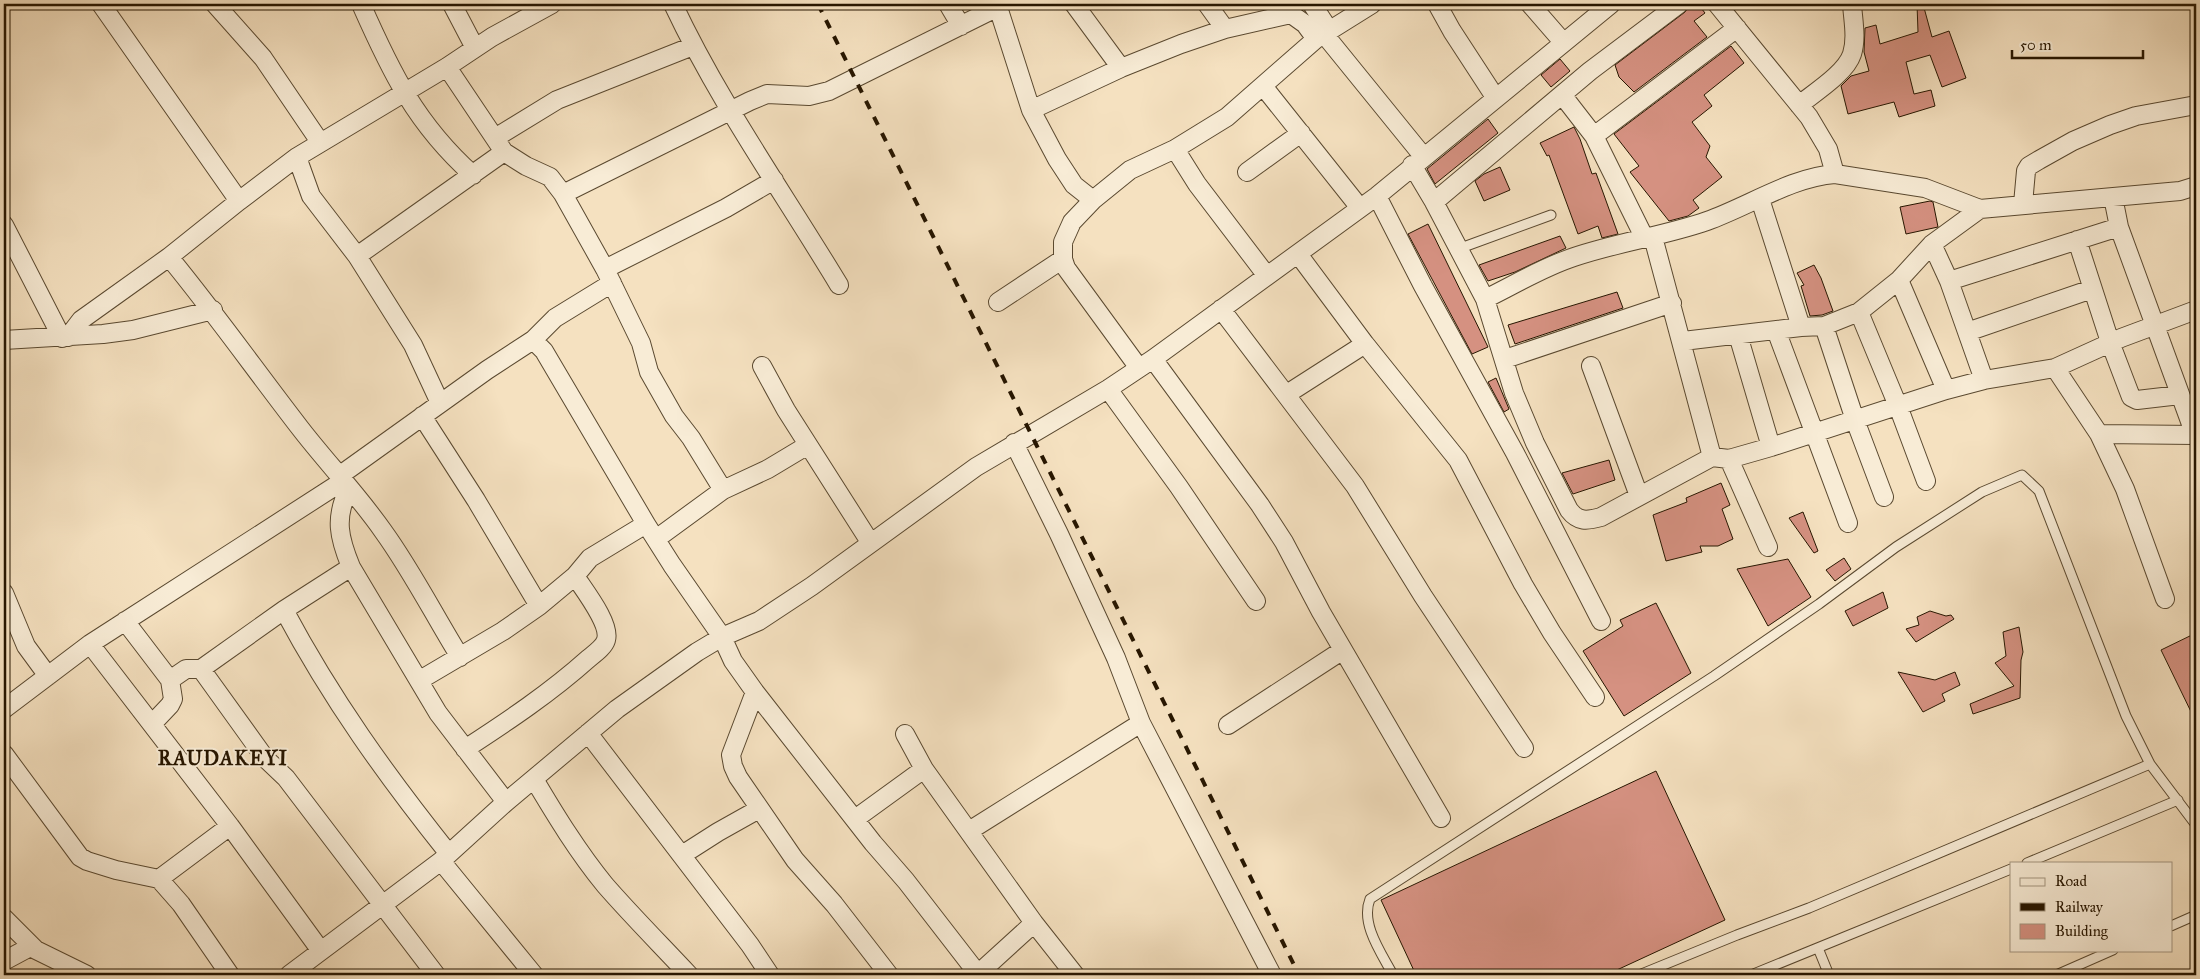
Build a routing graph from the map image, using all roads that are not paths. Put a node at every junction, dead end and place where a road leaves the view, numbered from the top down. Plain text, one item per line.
1 (101, 4) edge
2 (215, 4) edge
3 (361, 4) edge
4 (452, 4) edge
5 (552, 4) edge
6 (673, 4) edge
7 (948, 4) edge
8 (1074, 4) edge
9 (1207, 4) edge
10 (1312, 4) edge
11 (1372, 4) edge
12 (1437, 4) edge
13 (1530, 4) edge
14 (1611, 4) edge
15 (1680, 4) edge
16 (1717, 4) edge
17 (1852, 4) edge
18 (997, 5) edge
19 (961, 26) junction
20 (1737, 28) junction
21 (1225, 29) junction
22 (1323, 34) junction
23 (1563, 42) junction
24 (693, 46) junction
25 (475, 48) junction
26 (448, 67) junction
27 (1121, 68) junction
28 (1263, 86) junction
29 (404, 93) junction
30 (1563, 96) junction
31 (1495, 97) junction
32 (1799, 105) junction
33 (2196, 105) edge
34 (1031, 110) junction
35 (731, 111) junction
36 (1300, 133) junction
37 (1594, 136) junction
38 (320, 142) junction
39 (500, 145) junction
40 (1175, 149) junction
41 (298, 157) junction
42 (1418, 161) junction
43 (1247, 172) dead end
44 (1835, 174) junction
45 (473, 175) junction
46 (774, 180) junction
47 (2196, 186) edge
48 (563, 194) junction
49 (1377, 196) junction
50 (2113, 197) junction
51 (1093, 200) junction
52 (1760, 200) junction
53 (238, 201) junction
54 (1434, 202) junction
55 (2023, 204) junction
56 (1360, 208) junction
57 (1980, 209) junction
58 (1551, 214) dead end
59 (4, 225) edge
60 (2119, 227) junction
61 (1649, 238) junction
62 (2077, 240) junction
63 (1932, 244) junction
64 (1458, 249) junction
65 (1298, 254) junction
66 (357, 256) junction
67 (170, 257) junction
68 (1063, 259) junction
69 (608, 276) junction
70 (1267, 276) junction
71 (1898, 280) junction
72 (1949, 281) junction
73 (839, 285) dead end
74 (2092, 289) junction
75 (1485, 300) junction
76 (998, 302) dead end
77 (1672, 303) junction
78 (1221, 309) junction
79 (213, 310) junction
80 (1859, 312) junction
81 (2196, 312) edge
82 (2154, 325) junction
83 (1824, 326) junction
84 (1801, 327) junction
85 (1776, 330) junction
86 (1967, 332) junction
87 (1738, 335) junction
88 (65, 337) junction
89 (4, 340) edge
90 (533, 340) junction
91 (1682, 341) junction
92 (2110, 342) junction
93 (1365, 344) junction
94 (1505, 359) junction
95 (1146, 363) junction
96 (762, 366) dead end
97 (1591, 366) dead end
98 (2055, 368) junction
99 (1984, 380) junction
100 (1108, 389) junction
101 (1946, 390) junction
102 (1287, 394) junction
103 (2180, 395) junction
104 (440, 403) junction
105 (1898, 406) junction
106 (422, 416) junction
107 (1855, 420) junction
108 (1813, 433) junction
109 (2100, 434) junction
110 (2195, 435) edge
111 (1014, 443) junction
112 (808, 445) junction
113 (1771, 447) junction
114 (1720, 458) junction
115 (1926, 481) dead end
116 (344, 482) junction
117 (723, 490) junction
118 (1639, 496) junction
119 (1884, 497) dead end
120 (1848, 523) dead end
121 (646, 524) junction
122 (656, 539) junction
123 (870, 542) junction
124 (1768, 546) dead end
125 (351, 567) junction
126 (575, 576) junction
127 (4, 593) edge
128 (2165, 599) dead end
129 (1256, 600) dead end
130 (539, 606) junction
131 (284, 610) junction
132 (125, 621) junction
133 (1601, 621) dead end
134 (722, 637) junction
135 (90, 644) junction
136 (1343, 650) junction
137 (460, 657) junction
138 (201, 669) junction
139 (48, 676) junction
140 (170, 680) junction
141 (420, 680) junction
142 (755, 692) junction
143 (1595, 697) dead end
144 (4, 709) edge
145 (152, 724) junction
146 (1141, 724) junction
147 (1228, 725) dead end
148 (588, 733) junction
149 (904, 734) dead end
150 (1524, 748) dead end
151 (465, 749) junction
152 (4, 754) edge
153 (2150, 764) junction
154 (924, 769) junction
155 (534, 779) junction
156 (2178, 800) junction
157 (506, 802) junction
158 (759, 809) junction
159 (1441, 818) dead end
160 (855, 819) junction
161 (2196, 825) edge
162 (230, 826) junction
163 (969, 831) junction
164 (682, 855) junction
165 (445, 858) junction
166 (2029, 862) edge
167 (2010, 869) edge
168 (159, 879) junction
169 (383, 905) junction
170 (2196, 915) edge
171 (4, 918) edge
172 (1034, 923) junction
173 (2172, 926) edge
174 (32, 946) junction
175 (1818, 948) junction
176 (321, 951) junction
177 (2108, 952) edge
178 (4, 961) edge
179 (308, 970) edge
180 (88, 975) edge
181 (230, 975) edge
182 (289, 975) edge
183 (436, 975) edge
184 (534, 975) edge
185 (689, 975) edge
186 (770, 975) edge
187 (889, 975) edge
188 (977, 975) edge
189 (1075, 975) edge
190 (1272, 975) edge
191 (1393, 975) edge
192 (1639, 975) edge
193 (1751, 975) edge
194 (1829, 975) edge
195 (2056, 975) edge

1 - 53 street
2 - 38 street
3 - 29 street
4 - 25 street
5 - 25 street
6 - 24 street
7 - 19 street
8 - 27 street
9 - 21 street
10 - 22 street
11 - 22 street
12 - 31 street
13 - 23 street
14 - 23 street
15 - 30 street
16 - 20 street
17 - 32 street
18 - 19 street
18 - 34 street
19 - 35 street
20 - 32 street
20 - 37 street
21 - 22 street
21 - 27 street
22 - 28 street
22 - 42 street
23 - 31 street
24 - 35 street
24 - 39 street
25 - 26 street
26 - 29 street
26 - 39 street
27 - 34 street
28 - 36 street
28 - 40 street
29 - 38 street
29 - 45 street
30 - 37 street
30 - 54 street
31 - 42 street
32 - 44 street
33 - 55 street
34 - 51 street
35 - 46 street
35 - 48 street
36 - 43 street
36 - 56 street
37 - 61 street
38 - 41 street
39 - 45 street
39 - 48 street
40 - 51 street
40 - 70 street
41 - 53 street
41 - 66 street
42 - 49 street
42 - 54 street
44 - 52 street
44 - 57 street
45 - 66 street
46 - 69 street
46 - 73 street
47 - 50 street
48 - 69 street
49 - 56 street
49 - 133 street
50 - 55 street
50 - 60 street
51 - 68 street
52 - 61 street
52 - 84 street
53 - 67 street
54 - 64 street
55 - 57 street
56 - 65 street
57 - 63 street
58 - 64 lane
59 - 88 street
60 - 62 street
60 - 82 street
61 - 75 street
61 - 77 street
62 - 72 street
62 - 74 street
63 - 71 street
63 - 72 street
64 - 75 street
65 - 70 street
65 - 93 street
66 - 104 street
67 - 79 street
67 - 88 street
68 - 76 street
68 - 95 street
69 - 90 street
69 - 117 street
70 - 78 street
71 - 80 street
71 - 101 street
72 - 86 street
74 - 86 street
74 - 92 street
75 - 94 street
77 - 91 street
77 - 94 street
78 - 95 street
78 - 102 street
79 - 88 street
79 - 116 street
80 - 83 street
80 - 105 street
81 - 82 street
82 - 92 street
82 - 103 street
83 - 84 street
83 - 107 street
84 - 85 street
85 - 87 street
85 - 108 street
86 - 99 street
87 - 91 street
87 - 113 street
88 - 89 street
90 - 104 street
90 - 121 street
91 - 114 street
92 - 98 street
92 - 103 street
93 - 102 street
93 - 143 street
94 - 118 street
95 - 100 street
95 - 136 street
96 - 112 street
97 - 118 street
98 - 99 street
98 - 109 street
99 - 101 street
100 - 111 street
100 - 129 street
101 - 105 street
102 - 150 street
103 - 110 street
104 - 106 street
105 - 107 street
105 - 115 street
106 - 116 street
106 - 130 street
107 - 108 street
107 - 119 street
108 - 113 street
108 - 120 street
109 - 110 street
109 - 128 street
111 - 123 street
111 - 146 street
112 - 117 street
112 - 123 street
113 - 114 street
114 - 118 street
114 - 124 street
116 - 125 street
116 - 132 street
116 - 137 street
117 - 122 street
121 - 122 street
121 - 126 street
122 - 134 street
123 - 134 street
125 - 131 street
125 - 141 street
126 - 130 street
126 - 151 street
127 - 139 street
130 - 137 street
131 - 138 street
131 - 165 street
132 - 135 street
132 - 140 street
134 - 142 street
134 - 148 street
135 - 139 street
135 - 145 street
136 - 147 street
136 - 159 street
137 - 141 street
138 - 140 street
138 - 169 street
139 - 144 street
140 - 145 street
141 - 151 street
142 - 158 street
142 - 160 street
145 - 162 street
146 - 163 street
146 - 190 street
148 - 155 street
148 - 164 street
149 - 154 street
151 - 157 street
152 - 168 street
153 - 156 lane
153 - 191 lane
153 - 192 lane
154 - 160 street
154 - 163 street
155 - 157 street
155 - 185 street
156 - 161 lane
156 - 166 lane
157 - 165 street
158 - 164 street
158 - 187 street
160 - 188 street
162 - 168 street
162 - 176 street
163 - 172 street
164 - 186 street
165 - 169 street
165 - 184 street
167 - 175 lane
168 - 181 street
169 - 176 street
169 - 183 street
170 - 173 lane
171 - 174 street
172 - 188 street
172 - 189 street
174 - 178 street
174 - 180 street
175 - 193 lane
175 - 194 lane
176 - 179 street
177 - 195 lane
179 - 182 street

